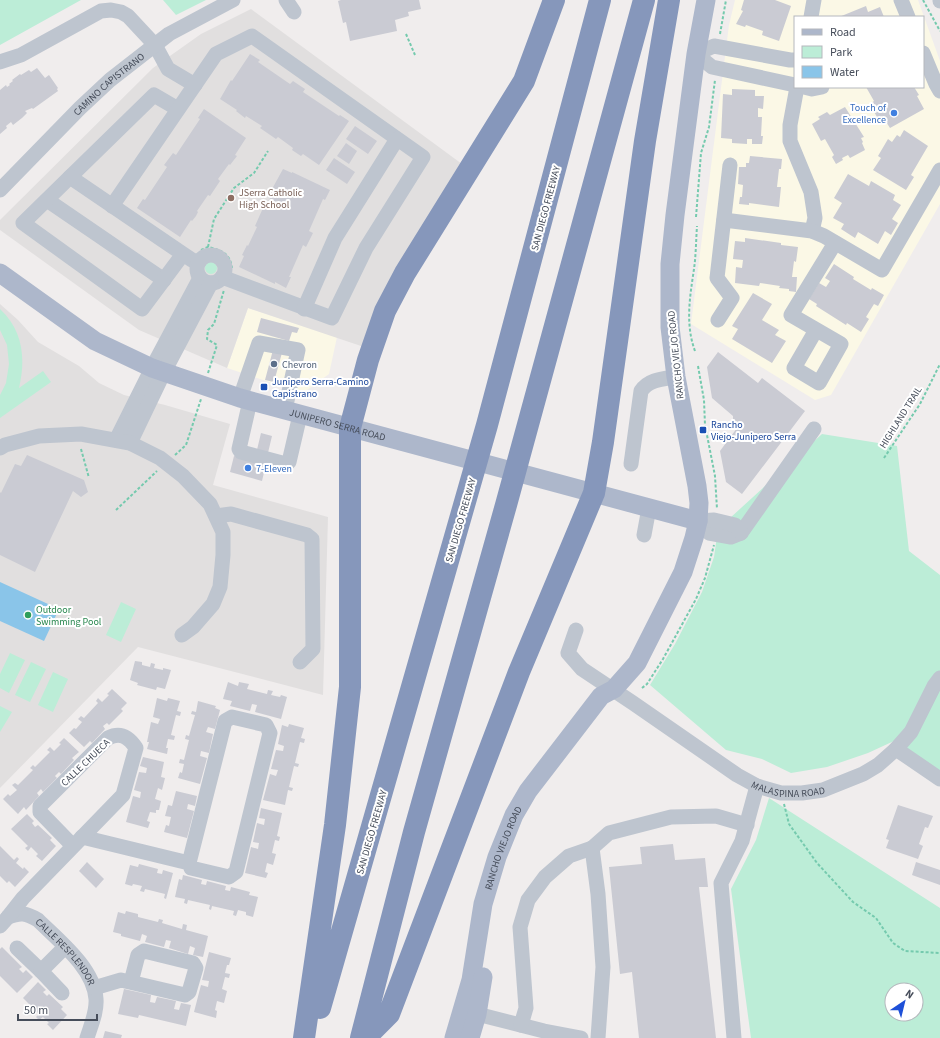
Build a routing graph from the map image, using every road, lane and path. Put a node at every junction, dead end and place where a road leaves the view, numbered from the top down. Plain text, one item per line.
1 (233, 0) edge
2 (554, 0) edge
3 (600, 0) edge
4 (644, 0) edge
5 (669, 0) edge
6 (706, 0) edge
7 (726, 0) edge
8 (901, 0) edge
9 (923, 0) edge
10 (908, 16) edge
11 (940, 31) edge
12 (406, 34) dead end
13 (155, 46) junction
14 (717, 46) junction
15 (696, 54) junction
16 (415, 55) dead end
17 (924, 55) edge
18 (794, 60) edge
19 (0, 62) edge
20 (714, 68) junction
21 (195, 85) junction
22 (794, 86) edge
23 (796, 88) edge
24 (940, 91) edge
25 (178, 110) junction
26 (397, 139) junction
27 (268, 151) dead end
28 (730, 165) dead end
29 (940, 170) edge
30 (70, 177) junction
31 (0, 190) edge
32 (46, 200) junction
33 (112, 206) junction
34 (696, 217) dead end
35 (724, 220) junction
36 (697, 226) dead end
37 (812, 230) junction
38 (835, 243) junction
39 (208, 247) dead end
40 (184, 254) junction
41 (199, 262) junction
42 (0, 273) edge
43 (211, 279) junction
44 (164, 280) junction
45 (304, 309) junction
46 (718, 320) dead end
47 (816, 330) dead end
48 (695, 351) dead end
49 (940, 364) edge
50 (698, 366) dead end
51 (158, 370) junction
52 (676, 377) junction
53 (245, 400) junction
54 (292, 412) junction
55 (192, 428) dead end
56 (350, 428) junction
57 (814, 429) dead end
58 (123, 441) junction
59 (186, 445) dead end
60 (0, 448) edge
61 (81, 449) dead end
62 (884, 458) dead end
63 (631, 464) dead end
64 (89, 478) dead end
65 (148, 480) dead end
66 (594, 493) junction
67 (649, 508) junction
68 (116, 510) dead end
69 (717, 512) dead end
70 (216, 516) junction
71 (698, 521) junction
72 (644, 535) dead end
73 (714, 545) dead end
74 (576, 630) dead end
75 (182, 635) dead end
76 (300, 662) dead end
77 (940, 678) edge
78 (642, 688) dead end
79 (614, 689) junction
80 (896, 750) junction
81 (940, 779) edge
82 (757, 786) junction
83 (781, 793) junction
84 (746, 825) junction
85 (78, 841) junction
86 (592, 848) junction
87 (189, 863) junction
88 (4, 922) edge
89 (65, 947) junction
90 (17, 948) dead end
91 (940, 953) edge
92 (41, 971) junction
93 (131, 982) dead end
94 (94, 988) junction
95 (62, 993) dead end
96 (469, 1012) junction
97 (521, 1025) junction
98 (87, 1038) edge
99 (304, 1038) edge
100 (312, 1038) edge
101 (361, 1038) edge
102 (365, 1038) edge
103 (454, 1038) edge
104 (470, 1038) edge
105 (582, 1038) edge
106 (598, 1038) edge
107 (734, 1038) edge

1 - 13 street, CAMINO CAPISTRANO
2 - 56 highway
3 - 100 highway, SAN DIEGO FREEWAY
4 - 101 highway
5 - 66 highway
6 - 15 main road, RANCHO VIEJO ROAD
7 - 14 path
8 - 10 street
9 - 11 path
12 - 16 path
13 - 19 street
13 - 21 street
13 - 31 street, CAMINO CAPISTRANO
14 - 15 street
14 - 18 street
15 - 20 street
15 - 52 main road, RANCHO VIEJO ROAD
17 - 24 street
20 - 22 street
20 - 34 path
21 - 25 street
21 - 26 street
23 - 37 street
25 - 30 street
25 - 33 street
26 - 45 street
26 - 45 street
27 - 39 path
28 - 35 street
29 - 38 street
30 - 32 street
30 - 33 street
32 - 44 street
32 - 44 street
33 - 40 street
35 - 37 street
35 - 46 street
36 - 48 path
37 - 38 street
38 - 47 street
40 - 41 street
40 - 44 street
41 - 43 street
41 - 43 street
42 - 51 main road, JUNIPERO SERRA ROAD
43 - 45 street
43 - 51 street
49 - 62 path, HIGHLAND TRAIL
50 - 69 path
51 - 53 main road, JUNIPERO SERRA ROAD
51 - 58 street
52 - 63 street
52 - 71 main road, RANCHO VIEJO ROAD
53 - 54 main road, JUNIPERO SERRA ROAD
53 - 54 street
53 - 54 street
54 - 56 main road, JUNIPERO SERRA ROAD
55 - 59 path
56 - 66 main road, JUNIPERO SERRA ROAD
56 - 99 highway
57 - 71 street
58 - 60 street
58 - 70 street
61 - 64 path
65 - 68 path
66 - 67 main road, JUNIPERO SERRA ROAD
66 - 102 highway
67 - 71 main road, JUNIPERO SERRA ROAD
67 - 72 street
70 - 75 street
70 - 76 street
71 - 79 main road, RANCHO VIEJO ROAD
73 - 78 path
74 - 79 street, MALASPINA ROAD
77 - 80 street, MALASPINA ROAD
79 - 82 street, MALASPINA ROAD
79 - 96 main road, RANCHO VIEJO ROAD
80 - 81 street
80 - 83 street, MALASPINA ROAD
82 - 83 street, MALASPINA ROAD
82 - 84 street
83 - 91 path
84 - 86 street
84 - 107 street
85 - 85 street, CALLE CHUECA
85 - 87 street
85 - 88 street, CALLE CHUECA
86 - 97 street
86 - 106 street
87 - 87 street
88 - 89 street, CALLE RESPLENDOR
89 - 92 street
89 - 94 street, CALLE RESPLENDOR
90 - 92 street
92 - 95 street
93 - 94 street
94 - 98 street, CALLE RESPLENDOR
96 - 97 street
96 - 103 main road, RANCHO VIEJO ROAD
96 - 104 main road, RANCHO VIEJO ROAD
97 - 105 street

